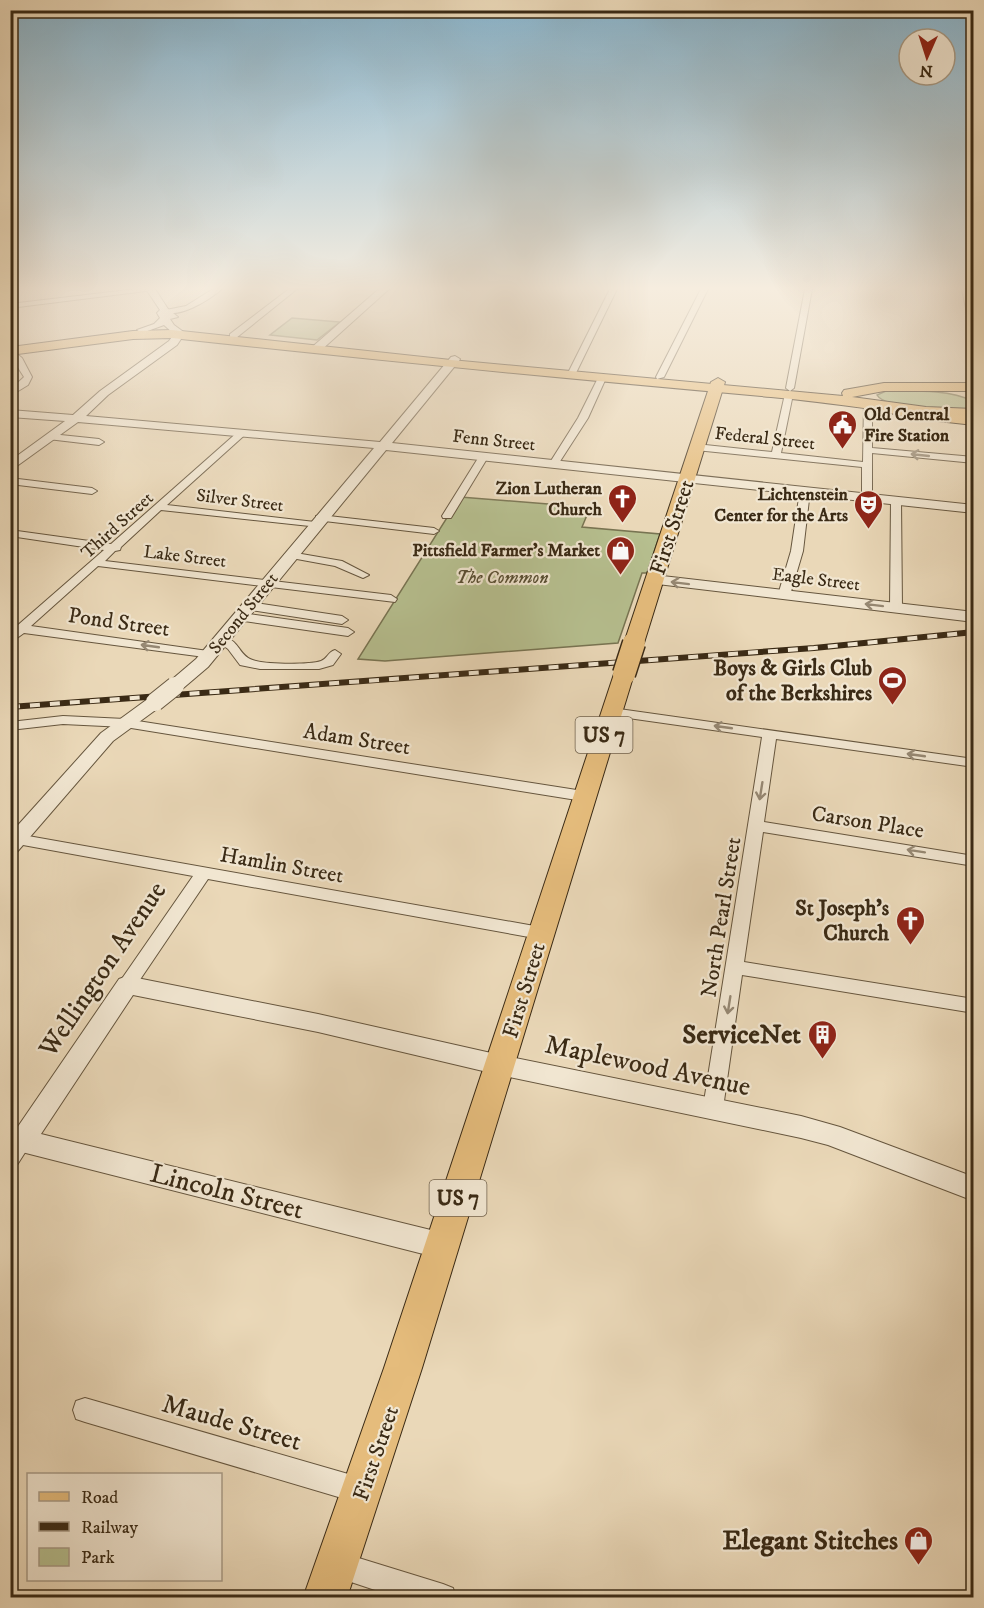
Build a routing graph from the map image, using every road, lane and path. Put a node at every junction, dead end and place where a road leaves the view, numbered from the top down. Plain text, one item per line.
1 (21, 364) edge
2 (145, 364) edge
3 (451, 364) edge
4 (477, 364) edge
5 (576, 364) edge
6 (667, 364) edge
7 (795, 364) edge
8 (572, 372) junction
9 (660, 377) junction
10 (608, 378) junction
11 (717, 385) junction
12 (906, 387) junction
13 (974, 387) edge
14 (790, 391) junction
15 (10, 394) edge
16 (974, 396) edge
17 (868, 404) junction
18 (10, 413) edge
19 (974, 413) edge
20 (75, 419) junction
21 (974, 421) edge
22 (243, 432) junction
23 (51, 437) junction
24 (99, 442) dead end
25 (381, 446) junction
26 (696, 447) junction
27 (867, 450) junction
28 (776, 455) junction
29 (483, 457) junction
30 (974, 460) edge
31 (554, 464) junction
32 (867, 465) junction
33 (10, 467) edge
34 (686, 479) junction
35 (10, 482) edge
36 (92, 490) dead end
37 (805, 491) junction
38 (867, 497) junction
39 (896, 500) junction
40 (161, 507) junction
41 (974, 508) edge
42 (447, 516) dead end
43 (318, 522) junction
44 (434, 531) dead end
45 (10, 533) edge
46 (116, 548) junction
47 (290, 555) junction
48 (98, 563) junction
49 (363, 575) dead end
50 (654, 580) junction
51 (269, 582) junction
52 (784, 595) junction
53 (391, 598) dead end
54 (897, 608) junction
55 (245, 611) junction
56 (974, 617) edge
57 (345, 626) dead end
58 (23, 628) junction
59 (10, 639) edge
60 (222, 640) junction
61 (335, 654) dead end
62 (208, 655) junction
63 (612, 712) junction
64 (125, 723) junction
65 (10, 726) edge
66 (770, 733) junction
67 (974, 763) edge
68 (583, 796) junction
69 (756, 826) junction
70 (14, 843) edge
71 (974, 861) edge
72 (204, 873) junction
73 (540, 933) junction
74 (735, 967) junction
75 (127, 985) junction
76 (974, 1006) edge
77 (500, 1065) junction
78 (712, 1108) junction
79 (15, 1146) edge
80 (974, 1189) edge
81 (443, 1246) junction
82 (85, 1410) dead end
83 (362, 1491) junction
84 (336, 1564) junction
85 (325, 1598) edge
86 (444, 1598) edge

1 - 15 street
2 - 20 street
3 - 25 street, Second Street
4 - 8 highway
5 - 8 street
6 - 9 street
7 - 14 street
8 - 9 highway
8 - 10 highway
9 - 10 highway
9 - 11 highway
10 - 11 highway
10 - 31 street
11 - 14 highway
11 - 26 main road, First Street / US 7
12 - 13 highway
12 - 14 highway
12 - 16 highway
14 - 17 highway
14 - 28 street
17 - 19 highway
17 - 21 main road
17 - 27 street
18 - 20 street, Fenn Street
20 - 22 street, Fenn Street
20 - 23 street
22 - 25 street, Fenn Street
22 - 40 street, Third Street
23 - 24 street
23 - 33 street
25 - 29 street, Fenn Street
25 - 43 street, Second Street
26 - 28 street, Federal Street
26 - 34 main road, First Street / US 7
30 -> 27 street
27 - 32 street
28 - 32 street, Federal Street
29 - 31 street, Fenn Street
29 - 42 street
31 - 34 street, Fenn Street
32 - 38 street
34 - 37 street, Fenn Street
34 - 50 main road, First Street / US 7
35 - 36 street
37 - 38 street, Fenn Street
37 - 52 street
38 - 39 street, Fenn Street
39 - 41 street, Fenn Street
39 - 54 street
40 - 43 street, Silver Street
40 - 46 street, Third Street
43 - 44 street, Silver Street
43 - 47 street, Second Street
45 - 46 street, Lake Street
46 - 48 street, Third Street
47 - 49 street
47 - 51 street, Second Street
48 - 51 street, Lake Street
48 - 58 street, Third Street
52 -> 50 street, Eagle Street
50 - 63 main road, First Street / US 7, bridge
51 - 53 street, Lake Street
51 - 55 street, Second Street
54 -> 52 street, Eagle Street
54 - 56 street, Eagle Street
55 - 57 street
55 - 60 street, Second Street
58 - 59 street, Third Street
62 -> 58 street, Pond Street
60 - 61 street
60 - 62 street, Second Street
62 - 64 street, Second Street, bridge
66 -> 63 street
63 - 68 main road, First Street / US 7
64 - 65 street, Adam Street
64 - 68 street, Adam Street
64 - 70 street, Second Street
67 -> 66 street
66 -> 69 street, North Pearl Street
68 - 73 main road, First Street / US 7
71 -> 69 street, Carson Place
69 - 74 street, North Pearl Street
70 - 72 street, Hamlin Street
72 - 73 street, Hamlin Street
72 - 75 street, Wellington Avenue
73 - 77 main road, First Street / US 7
74 - 76 street
74 -> 78 street, North Pearl Street
75 - 77 street, Maplewood Avenue
75 - 79 street, Wellington Avenue
77 - 78 street, Maplewood Avenue
77 - 81 main road, First Street / US 7
78 - 80 street, Maplewood Avenue
79 - 81 street, Lincoln Street
81 - 83 main road, First Street / US 7
82 - 83 street, Maude Street
83 - 84 main road, First Street / US 7
84 - 85 main road, First Street / US 7
84 - 86 street

